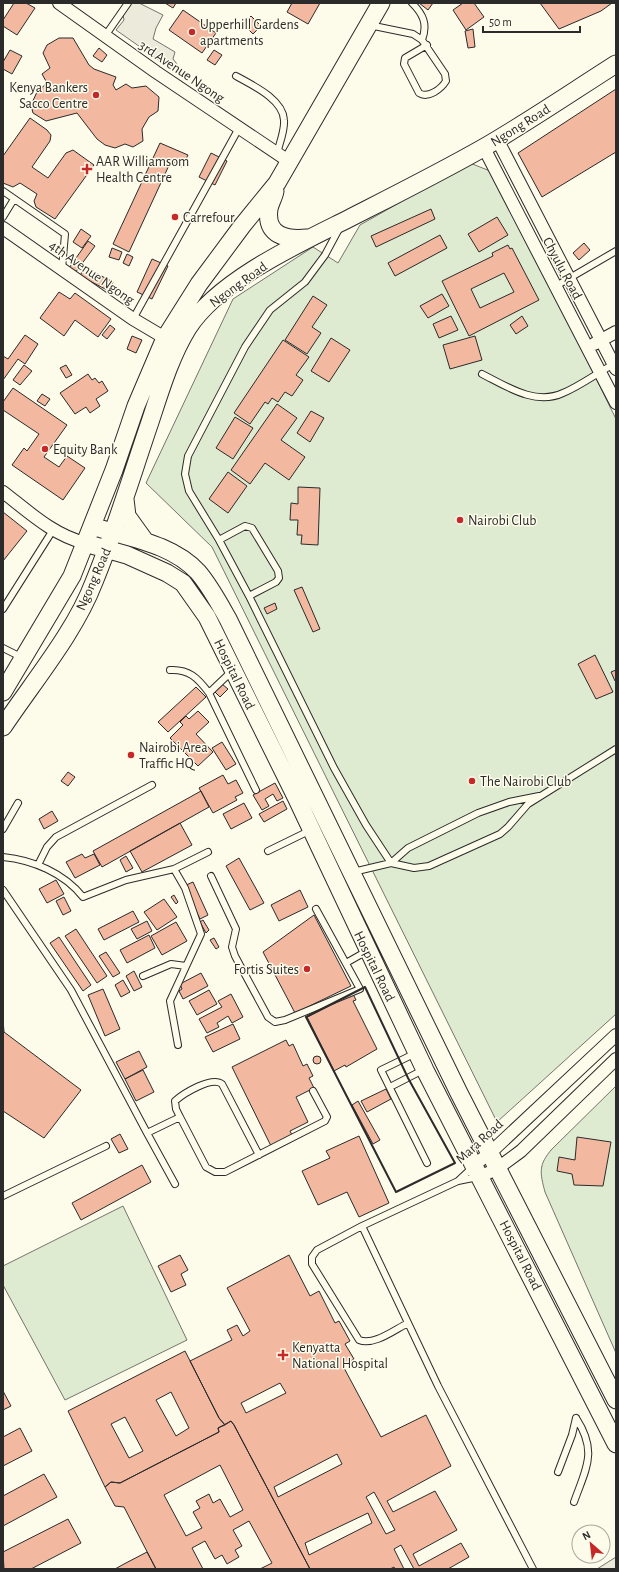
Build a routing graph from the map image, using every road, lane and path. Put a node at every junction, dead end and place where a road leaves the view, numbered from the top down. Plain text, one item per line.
1 (128, 3) edge
2 (381, 3) edge
3 (412, 3) edge
4 (63, 4) edge
5 (369, 25) junction
6 (105, 36) junction
7 (422, 40) junction
8 (427, 45) junction
9 (616, 64) edge
10 (236, 76) dead end
11 (239, 128) junction
12 (491, 143) junction
13 (283, 158) junction
14 (277, 183) junction
15 (3, 191) edge
16 (14, 199) junction
17 (3, 218) edge
18 (344, 221) junction
19 (3, 228) edge
20 (310, 237) junction
21 (616, 251) edge
22 (62, 269) junction
23 (569, 279) junction
24 (556, 286) junction
25 (133, 319) junction
26 (616, 332) edge
27 (165, 338) junction
28 (601, 341) junction
29 (588, 348) junction
30 (615, 366) edge
31 (600, 371) junction
32 (482, 374) dead end
33 (616, 403) edge
34 (3, 492) edge
35 (125, 499) junction
36 (92, 526) junction
37 (53, 530) junction
38 (113, 533) junction
39 (219, 540) junction
40 (145, 541) junction
41 (85, 543) junction
42 (106, 550) junction
43 (249, 596) junction
44 (3, 609) edge
45 (3, 648) edge
46 (23, 658) junction
47 (233, 669) junction
48 (170, 670) dead end
49 (3, 692) edge
50 (209, 693) junction
51 (3, 727) edge
52 (616, 749) edge
53 (152, 785) dead end
54 (256, 790) dead end
55 (541, 796) junction
56 (18, 803) dead end
57 (3, 829) edge
58 (312, 830) junction
59 (268, 851) dead end
60 (208, 852) dead end
61 (3, 857) edge
62 (391, 863) junction
63 (38, 865) junction
64 (174, 869) junction
65 (352, 872) junction
66 (211, 876) dead end
67 (3, 890) edge
68 (316, 909) dead end
69 (368, 951) junction
70 (346, 963) junction
71 (186, 966) junction
72 (143, 976) dead end
73 (616, 1035) edge
74 (178, 1045) dead end
75 (417, 1052) junction
76 (616, 1059) edge
77 (425, 1070) junction
78 (390, 1087) junction
79 (313, 1091) dead end
80 (180, 1117) junction
81 (147, 1133) junction
82 (106, 1146) dead end
83 (490, 1153) junction
84 (259, 1155) junction
85 (427, 1163) dead end
86 (498, 1168) junction
87 (477, 1171) junction
88 (458, 1181) junction
89 (175, 1184) dead end
90 (3, 1196) edge
91 (362, 1226) junction
92 (408, 1322) junction
93 (616, 1400) edge
94 (616, 1444) edge
95 (558, 1472) dead end
96 (574, 1502) dead end
97 (533, 1569) edge

1 - 6 lane
2 - 5 street, Ngong Road
3 - 7 lane
4 - 6 street, 3rd Avenue Ngong
5 - 7 lane
5 - 13 street, Ngong Road
6 - 11 street, 3rd Avenue Ngong
7 - 8 lane
8 - 8 lane
9 - 12 street, Ngong Road
10 - 13 lane
11 - 13 street, 3rd Avenue Ngong
11 - 25 lane
12 - 18 street, Ngong Road
12 - 23 street, Chyulu Road
12 - 24 street, Chyulu Road
13 - 14 street, Ngong Road
14 - 20 street
14 - 27 street, Ngong Road
15 - 16 lane
16 - 17 lane
16 - 22 lane
18 - 20 street, Ngong Road
18 - 39 lane
19 - 22 street, 4th Avenue Ngong
20 - 35 street, Ngong Road
21 - 23 lane
22 - 25 street, 4th Avenue Ngong
23 - 24 lane
23 - 28 street, Chyulu Road
24 - 29 street, Chyulu Road
25 - 27 street, 4th Avenue Ngong
26 - 28 street
27 - 36 street, Ngong Road
28 - 29 street
28 - 30 street, Chyulu Road
29 - 31 street, Chyulu Road
30 - 31 lane
31 - 32 lane
31 - 33 street, Chyulu Road
34 - 37 street
35 - 38 street, Ngong Road
35 - 40 street
36 - 38 street, Hospital Road
36 - 41 street, Ngong Road
37 - 41 street
37 - 44 lane
38 - 40 street, Hospital Road
38 - 42 street, Ngong Road
39 - 43 lane
39 - 43 lane
40 - 65 street, Hospital Road
41 - 42 street, Hospital Road
41 - 46 street, Ngong Road
42 - 47 street, Hospital Road
42 - 51 street, Ngong Road
43 - 62 lane
45 - 46 lane
46 - 49 street, Ngong Road
47 - 50 lane
47 - 58 street, Hospital Road
48 - 50 lane
50 - 54 lane
52 - 55 lane
53 - 63 lane
55 - 62 lane
55 - 62 lane
56 - 57 lane
58 - 59 lane
58 - 69 street, Hospital Road
60 - 64 lane
61 - 63 lane
62 - 65 lane
63 - 64 lane
64 - 71 lane
65 - 83 street, Hospital Road
66 - 70 lane
67 - 81 lane
68 - 70 lane
69 - 70 lane
69 - 75 street, Hospital Road
71 - 72 lane
71 - 74 lane
73 - 83 street, Mara Road
75 - 77 street, Hospital Road
75 - 78 lane
76 - 86 street, Mara Road
77 - 78 lane
77 - 87 street, Hospital Road
78 - 85 lane
79 - 84 lane
80 - 81 lane
80 - 84 lane
80 - 84 lane
81 - 89 lane
82 - 90 lane
83 - 86 street, Hospital Road
83 - 87 street, Mara Road
86 - 87 street, Mara Road
86 - 93 street, Hospital Road
87 - 88 lane, Mara Road
87 - 88 lane, Mara Road
87 - 94 street, Hospital Road
88 - 91 lane
91 - 92 lane
91 - 92 lane
92 - 97 lane
95 - 96 lane

